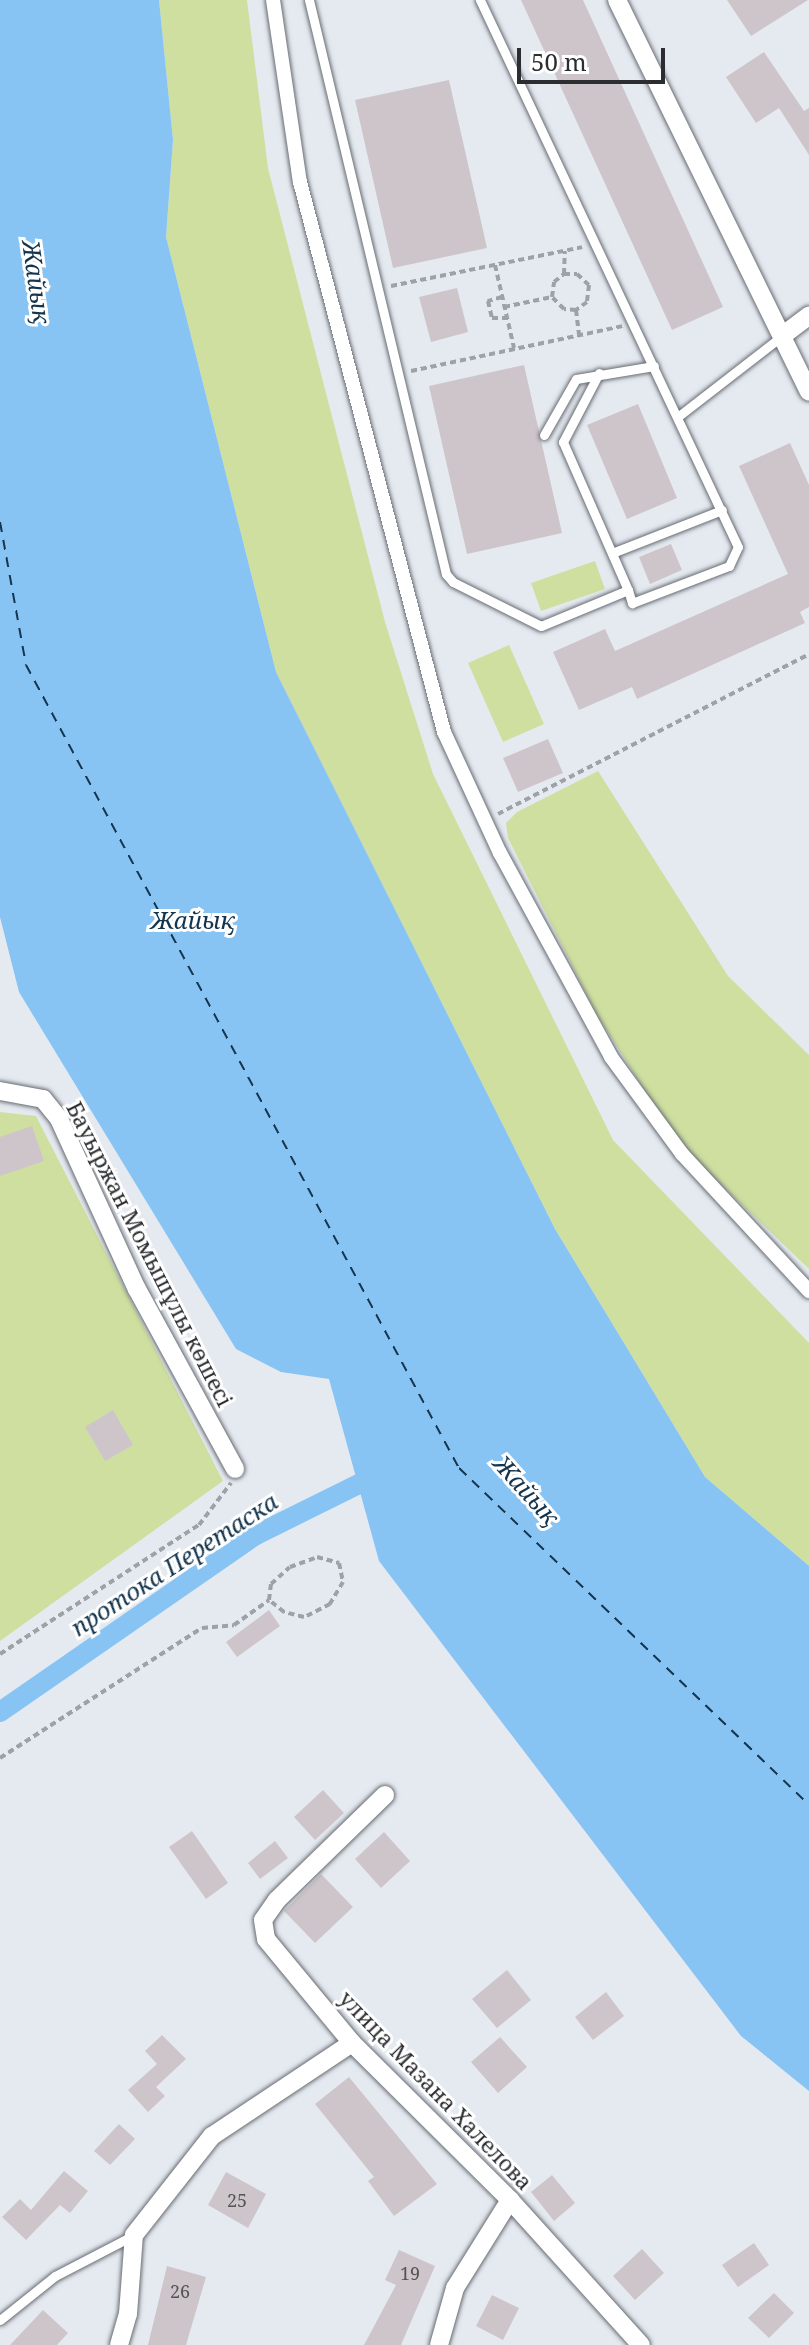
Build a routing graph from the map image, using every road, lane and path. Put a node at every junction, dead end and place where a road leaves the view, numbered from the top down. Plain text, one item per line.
1 (273, 0) edge
2 (309, 0) edge
3 (480, 0) edge
4 (617, 0) edge
5 (597, 244) junction
6 (565, 251) junction
7 (495, 265) junction
8 (564, 274) junction
9 (502, 297) junction
10 (552, 297) junction
11 (394, 300) dead end
12 (504, 307) junction
13 (576, 310) junction
14 (809, 316) edge
15 (507, 318) junction
16 (634, 323) junction
17 (579, 335) junction
18 (782, 336) junction
19 (514, 349) junction
20 (407, 357) dead end
21 (654, 366) junction
22 (599, 373) junction
23 (809, 392) edge
24 (680, 415) junction
25 (544, 435) dead end
26 (722, 510) junction
27 (612, 553) junction
28 (628, 590) junction
29 (809, 654) edge
30 (485, 821) junction
31 (0, 1091) edge
32 (809, 1291) edge
33 (235, 1469) joint
34 (269, 1600) junction
35 (0, 1654) edge
36 (0, 1758) edge
37 (385, 1795) dead end
38 (352, 2043) junction
39 (510, 2200) junction
40 (134, 2235) junction
41 (0, 2320) edge
42 (119, 2345) edge
43 (439, 2345) edge
44 (641, 2345) edge

1 - 30 street
2 - 28 lane
3 - 5 lane
4 - 18 street
5 - 6 path
5 - 16 lane
6 - 7 path
6 - 8 path
7 - 9 path
7 - 11 path
8 - 10 path
8 - 13 path
9 - 12 path
9 - 15 path
10 - 12 path
10 - 13 path
12 - 15 path
13 - 17 path
14 - 18 street
15 - 19 path
16 - 17 path
16 - 21 lane
17 - 19 path
18 - 23 street
18 - 24 lane
19 - 20 path
21 - 22 lane
21 - 24 lane
22 - 25 lane
22 - 27 lane
24 - 26 lane
26 - 27 lane
26 - 28 lane
27 - 28 lane
29 - 30 path
30 - 32 street
31 - 33 street, Бауыржан Момышұлы көшесі
33 - 35 path
34 - 34 path
34 - 36 path
37 - 38 street, улица Мазана Халелова
38 - 39 street, улица Мазана Халелова
38 - 40 street
39 - 43 street
39 - 44 street, улица Мазана Халелова
40 - 41 lane
40 - 42 street

